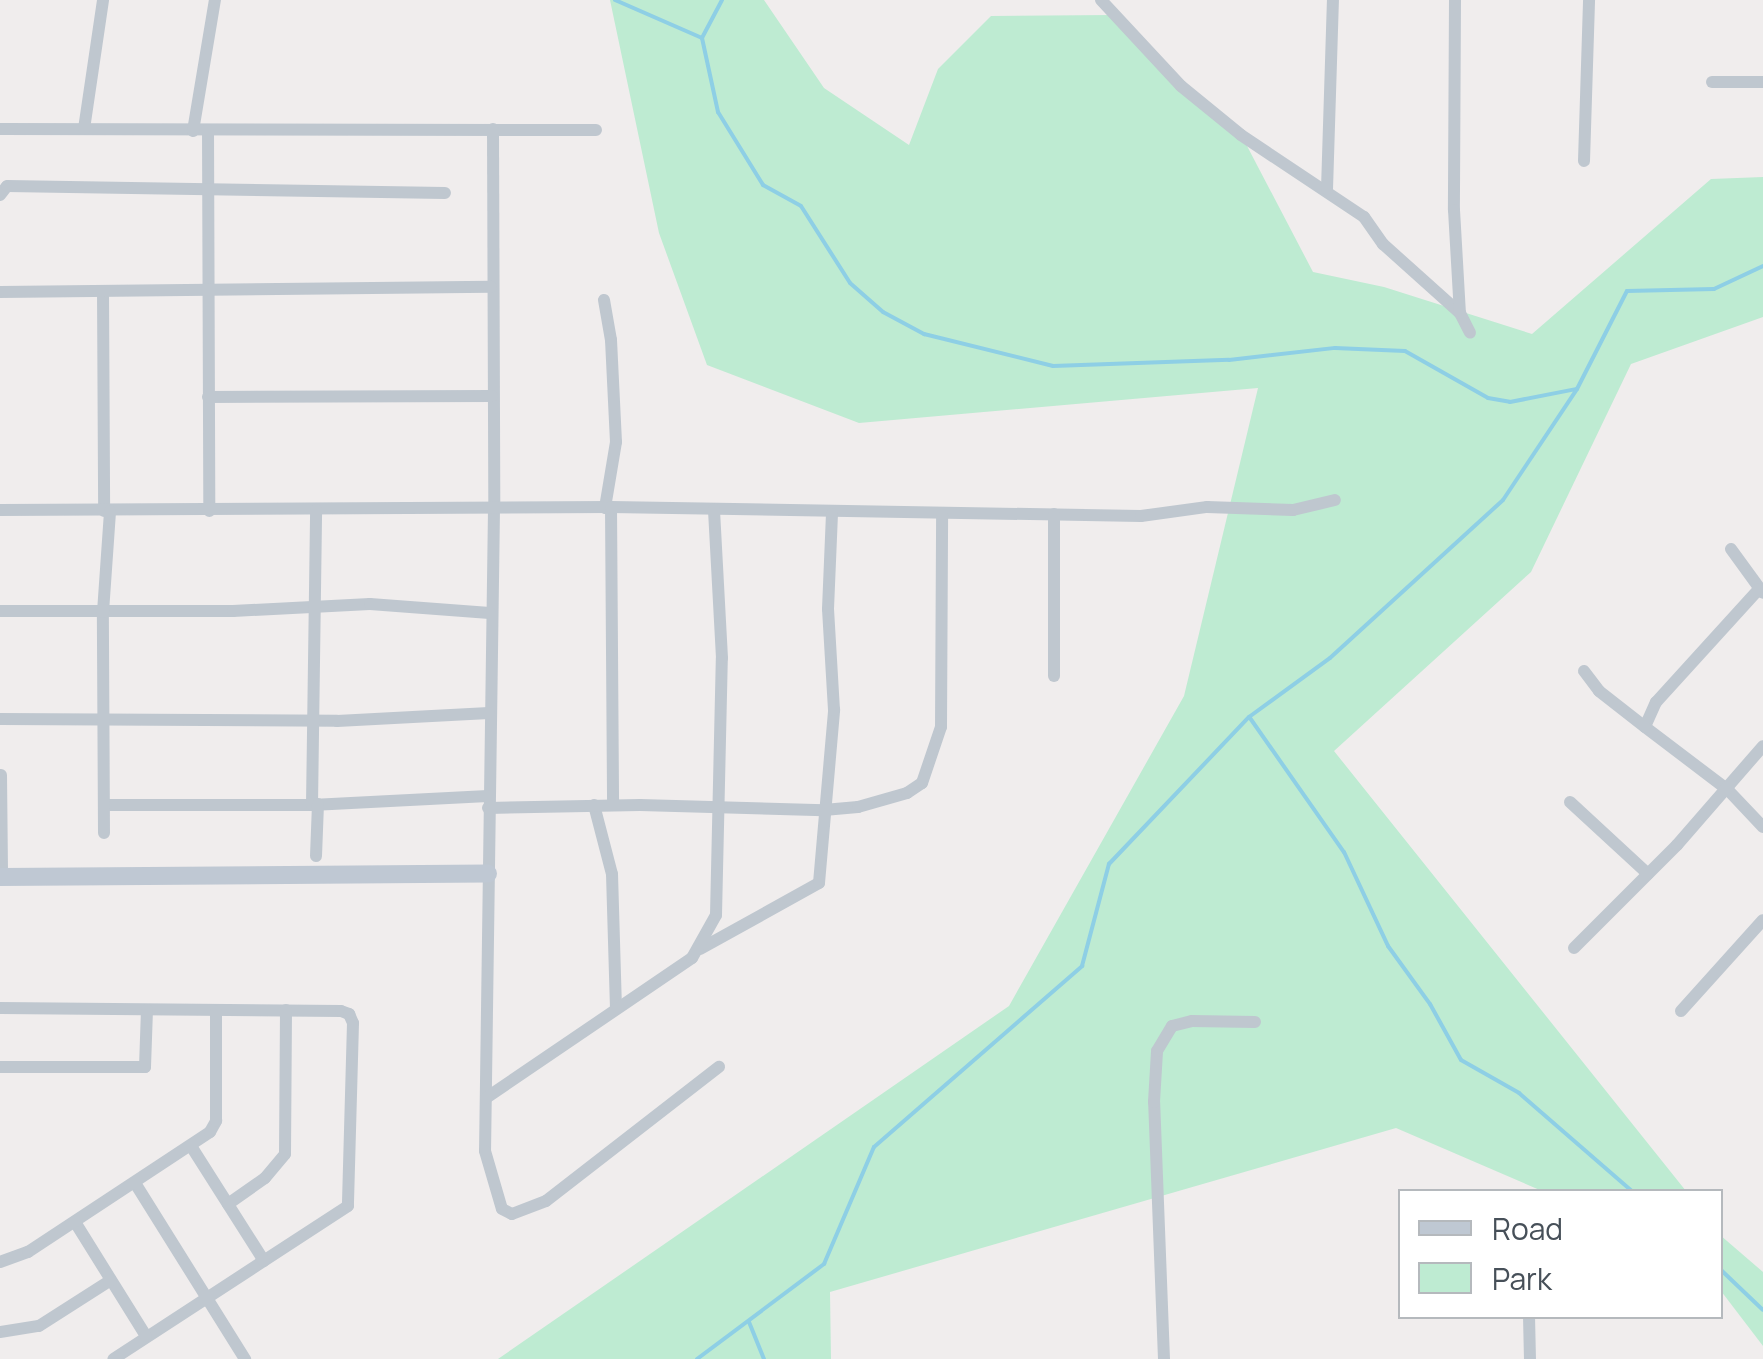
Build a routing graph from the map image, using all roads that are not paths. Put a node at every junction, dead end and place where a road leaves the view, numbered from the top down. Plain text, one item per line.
1 (103, 0) edge
2 (214, 0) edge
3 (1100, 0) edge
4 (1333, 0) edge
5 (1456, 0) edge
6 (1589, 0) edge
7 (1712, 82) dead end
8 (1763, 82) edge
9 (493, 128) junction
10 (0, 129) edge
11 (84, 129) junction
12 (208, 130) junction
13 (596, 130) dead end
14 (193, 131) junction
15 (1584, 161) dead end
16 (208, 188) junction
17 (1327, 189) junction
18 (445, 193) dead end
19 (0, 195) edge
20 (491, 288) junction
21 (208, 290) junction
22 (103, 291) junction
23 (0, 292) edge
24 (604, 300) dead end
25 (1460, 313) junction
26 (1470, 334) dead end
27 (492, 396) junction
28 (208, 397) junction
29 (1335, 500) dead end
30 (608, 508) junction
31 (714, 509) junction
32 (0, 510) edge
33 (210, 510) junction
34 (316, 510) junction
35 (494, 510) junction
36 (107, 511) junction
37 (832, 514) junction
38 (942, 514) junction
39 (1054, 514) junction
40 (1731, 549) dead end
41 (1761, 591) edge
42 (315, 605) junction
43 (0, 611) edge
44 (103, 612) junction
45 (490, 613) junction
46 (1584, 671) dead end
47 (1054, 676) dead end
48 (490, 714) junction
49 (0, 719) edge
50 (105, 719) junction
51 (312, 720) junction
52 (1645, 727) junction
53 (1763, 746) edge
54 (1, 776) edge
55 (1728, 790) junction
56 (488, 802) junction
57 (1570, 802) dead end
58 (104, 804) junction
59 (315, 804) junction
60 (613, 805) junction
61 (718, 805) junction
62 (594, 806) junction
63 (824, 810) junction
64 (1763, 827) edge
65 (104, 833) dead end
66 (316, 856) dead end
67 (488, 874) junction
68 (1648, 874) junction
69 (1, 877) edge
70 (1763, 920) edge
71 (1574, 948) dead end
72 (700, 950) junction
73 (0, 1008) edge
74 (616, 1009) junction
75 (147, 1010) junction
76 (286, 1010) junction
77 (216, 1011) junction
78 (1681, 1011) dead end
79 (1255, 1022) dead end
80 (0, 1067) edge
81 (718, 1067) dead end
82 (486, 1098) junction
83 (191, 1146) junction
84 (135, 1182) junction
85 (228, 1204) junction
86 (75, 1222) junction
87 (264, 1261) junction
88 (0, 1262) edge
89 (111, 1280) junction
90 (205, 1299) junction
91 (1530, 1319) edge
92 (0, 1332) edge
93 (146, 1336) junction
94 (112, 1359) edge
95 (245, 1359) edge
96 (1164, 1359) edge
97 (1530, 1359) edge

1 - 11 street
2 - 14 street
3 - 17 street
4 - 17 street
5 - 25 street
6 - 15 street
7 - 8 street
9 - 12 street
9 - 13 street
9 - 20 street
10 - 11 street
11 - 14 street
12 - 14 street
12 - 16 street
16 - 18 street
16 - 19 street
16 - 21 street
17 - 25 street
20 - 21 street
20 - 27 street
21 - 22 street
21 - 28 street
22 - 23 street
22 - 36 street
24 - 30 street
25 - 26 street
27 - 28 street
27 - 35 street
28 - 33 street
29 - 39 street
30 - 31 street
30 - 35 street
30 - 60 street
31 - 37 street
31 - 61 street
32 - 36 street
33 - 34 street
33 - 36 street
34 - 35 street
34 - 42 street
35 - 45 street
36 - 44 street
37 - 38 street
37 - 63 street
38 - 39 street
38 - 63 street
39 - 47 street
40 - 41 street
41 - 52 street
42 - 44 street
42 - 45 street
42 - 51 street
43 - 44 street
44 - 50 street
45 - 48 street
46 - 52 street
48 - 51 street
48 - 56 street
49 - 50 street
50 - 51 street
50 - 58 street
51 - 59 street
52 - 55 street
53 - 55 street
54 - 69 street
55 - 64 street
55 - 68 street
56 - 59 street
56 - 62 street
56 - 67 street
57 - 68 street
58 - 59 street
58 - 65 street
59 - 66 street
60 - 61 street
60 - 62 street
61 - 63 street
61 - 72 street
62 - 74 street
63 - 72 street
67 - 69 street
67 - 82 street
68 - 71 street
70 - 78 street
72 - 74 street
73 - 75 street
74 - 82 street
75 - 77 street
75 - 80 street
76 - 77 street
76 - 85 street
76 - 87 street
77 - 83 street
79 - 96 street
81 - 82 street
83 - 84 street
83 - 85 street
84 - 86 street
84 - 90 street
85 - 87 street
86 - 88 street
86 - 89 street
87 - 90 street
89 - 92 street
89 - 93 street
90 - 93 street
90 - 95 street
91 - 97 street
93 - 94 street

